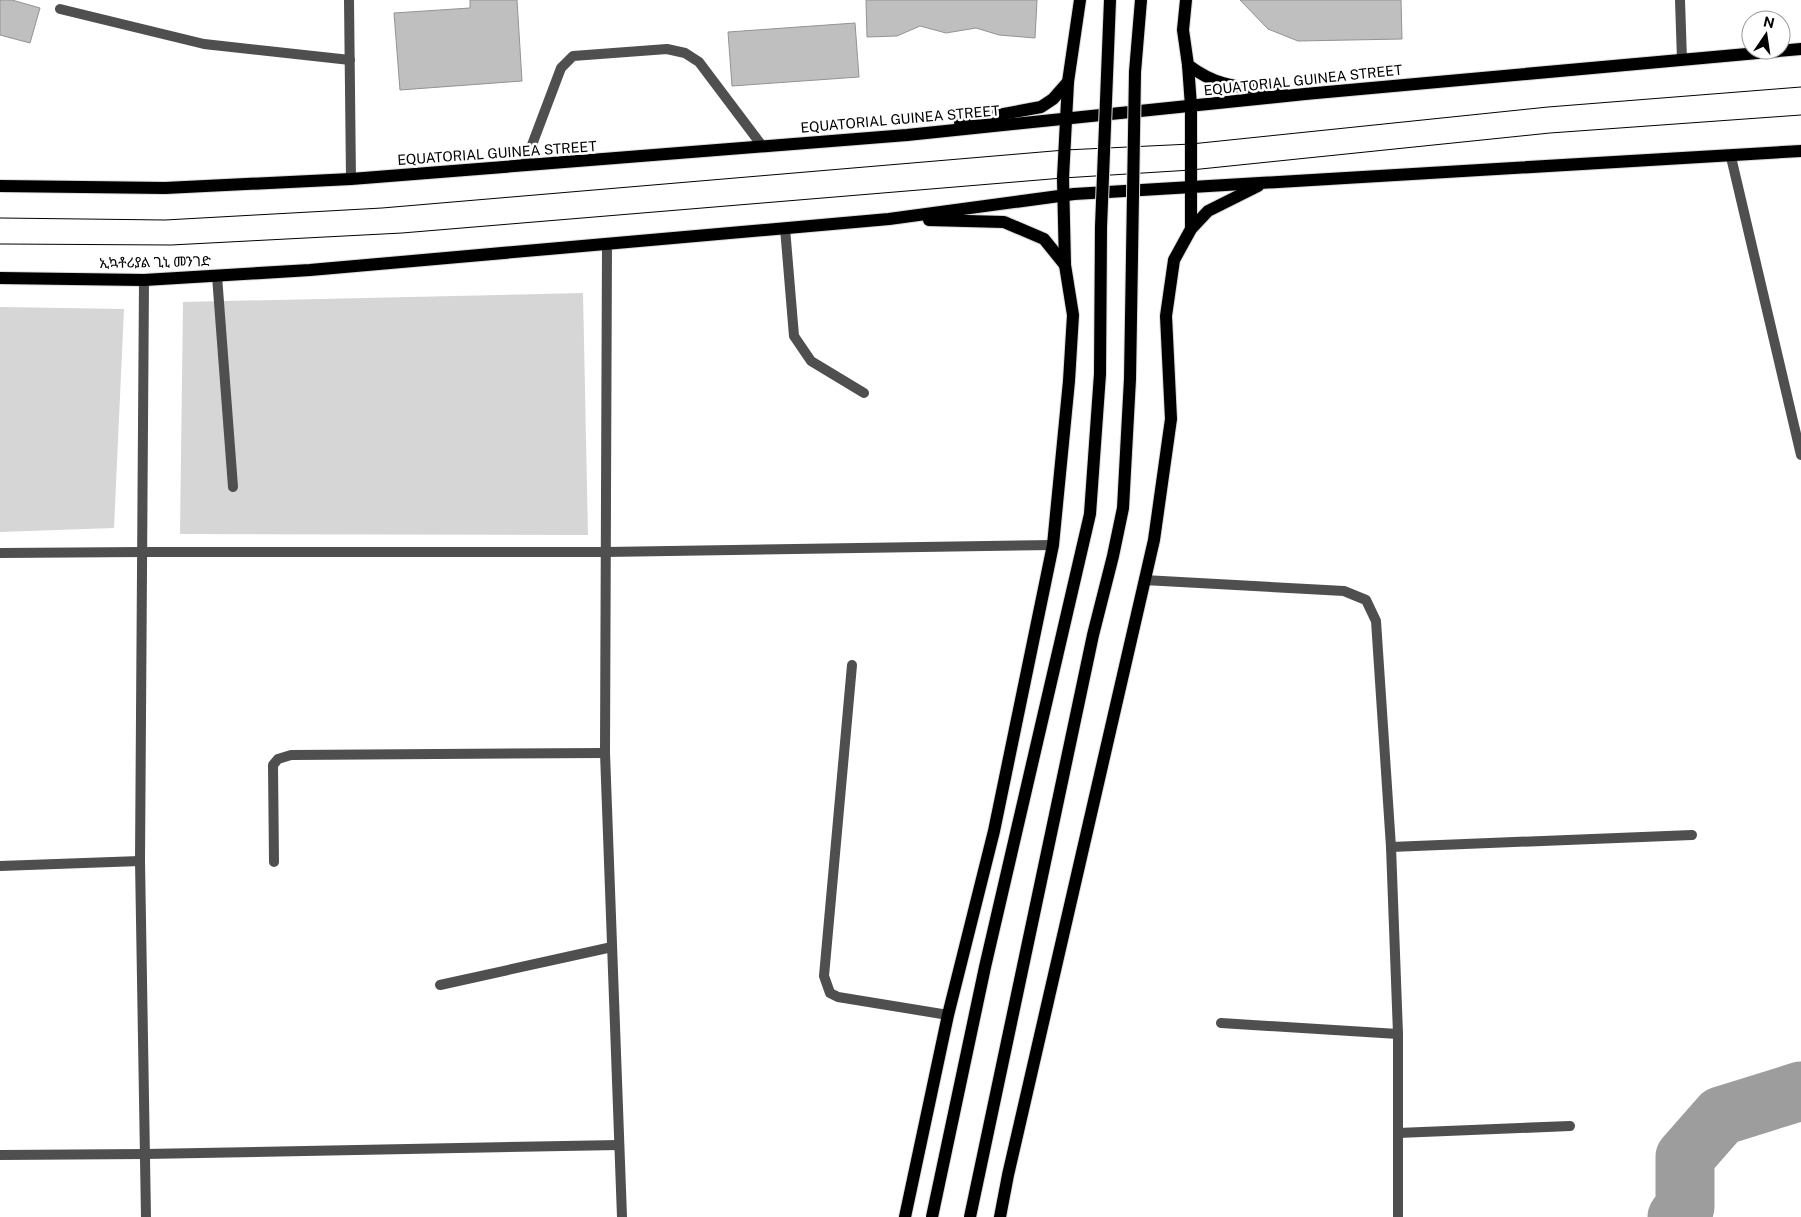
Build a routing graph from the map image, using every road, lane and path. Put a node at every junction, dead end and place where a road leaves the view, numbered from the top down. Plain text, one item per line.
1 (350, 0) edge
2 (1080, 0) edge
3 (1110, 0) edge
4 (1141, 0) edge
5 (1186, 0) edge
6 (1680, 0) edge
7 (60, 9) dead end
8 (1801, 50) edge
9 (350, 60) junction
10 (1682, 60) junction
11 (1188, 64) junction
12 (1068, 82) junction
13 (1305, 94) junction
14 (1191, 106) junction
15 (1067, 119) junction
16 (908, 135) junction
17 (763, 147) junction
18 (1801, 151) edge
19 (1731, 157) junction
20 (524, 166) junction
21 (351, 179) junction
22 (1262, 184) junction
23 (0, 186) edge
24 (1192, 187) junction
25 (1064, 196) junction
26 (889, 219) junction
27 (785, 228) junction
28 (1192, 229) junction
29 (607, 243) junction
30 (1065, 264) junction
31 (217, 276) junction
32 (0, 278) edge
33 (144, 280) junction
34 (864, 392) dead end
35 (1801, 455) edge
36 (232, 487) dead end
37 (1053, 545) junction
38 (143, 552) junction
39 (606, 552) junction
40 (0, 553) edge
41 (1144, 580) junction
42 (852, 665) dead end
43 (604, 753) junction
44 (1692, 835) dead end
45 (1391, 847) junction
46 (140, 861) junction
47 (274, 862) dead end
48 (0, 866) edge
49 (612, 947) junction
50 (440, 986) dead end
51 (948, 1015) junction
52 (1221, 1023) dead end
53 (1398, 1034) junction
54 (1570, 1126) dead end
55 (1398, 1133) junction
56 (619, 1145) junction
57 (145, 1154) junction
58 (0, 1155) edge
59 (146, 1217) edge
60 (622, 1217) edge
61 (905, 1217) edge
62 (932, 1217) edge
63 (970, 1217) edge
64 (1000, 1217) edge
65 (1398, 1217) edge

1 - 9 street
2 - 12 main road
3 - 62 main road, bridge
4 - 63 main road, bridge
5 - 11 main road
6 - 10 street
7 - 9 street
8 - 10 main road, EQUATORIAL GUINEA STREET
9 - 21 street
10 - 13 main road, EQUATORIAL GUINEA STREET
11 - 13 main road
11 - 14 main road
12 - 15 main road
12 - 16 main road
13 - 14 main road, EQUATORIAL GUINEA STREET
14 - 15 main road, EQUATORIAL GUINEA STREET
14 - 24 main road
15 - 16 main road, EQUATORIAL GUINEA STREET
15 - 25 main road
16 - 17 main road, EQUATORIAL GUINEA STREET
17 - 20 main road, EQUATORIAL GUINEA STREET
17 - 20 street
18 - 19 main road
19 - 22 main road
19 - 35 street
20 - 21 main road, EQUATORIAL GUINEA STREET
21 - 23 main road, EQUATORIAL GUINEA STREET
22 - 24 main road
22 - 28 main road
24 - 25 main road
24 - 28 main road
25 - 26 main road
25 - 30 main road
26 - 27 main road
26 - 30 main road
27 - 29 main road
27 - 34 street
28 - 41 main road
29 - 31 main road, ኢኳቶሪያል ጊኒ መንገድ
29 - 39 street
30 - 37 main road
31 - 33 main road, ኢኳቶሪያል ጊኒ መንገድ
31 - 36 street
32 - 33 main road, ኢኳቶሪያል ጊኒ መንገድ
33 - 38 street
37 - 39 street
37 - 51 main road
38 - 39 street
38 - 40 street
38 - 46 street
39 - 43 street
41 - 45 street
41 - 64 main road
42 - 51 street
43 - 47 street
43 - 49 street
44 - 45 street
45 - 53 street
46 - 48 street
46 - 57 street
49 - 50 street
49 - 56 street
51 - 61 main road
52 - 53 street
53 - 55 street
54 - 55 street
55 - 65 street
56 - 57 street
56 - 60 street
57 - 58 street
57 - 59 street

